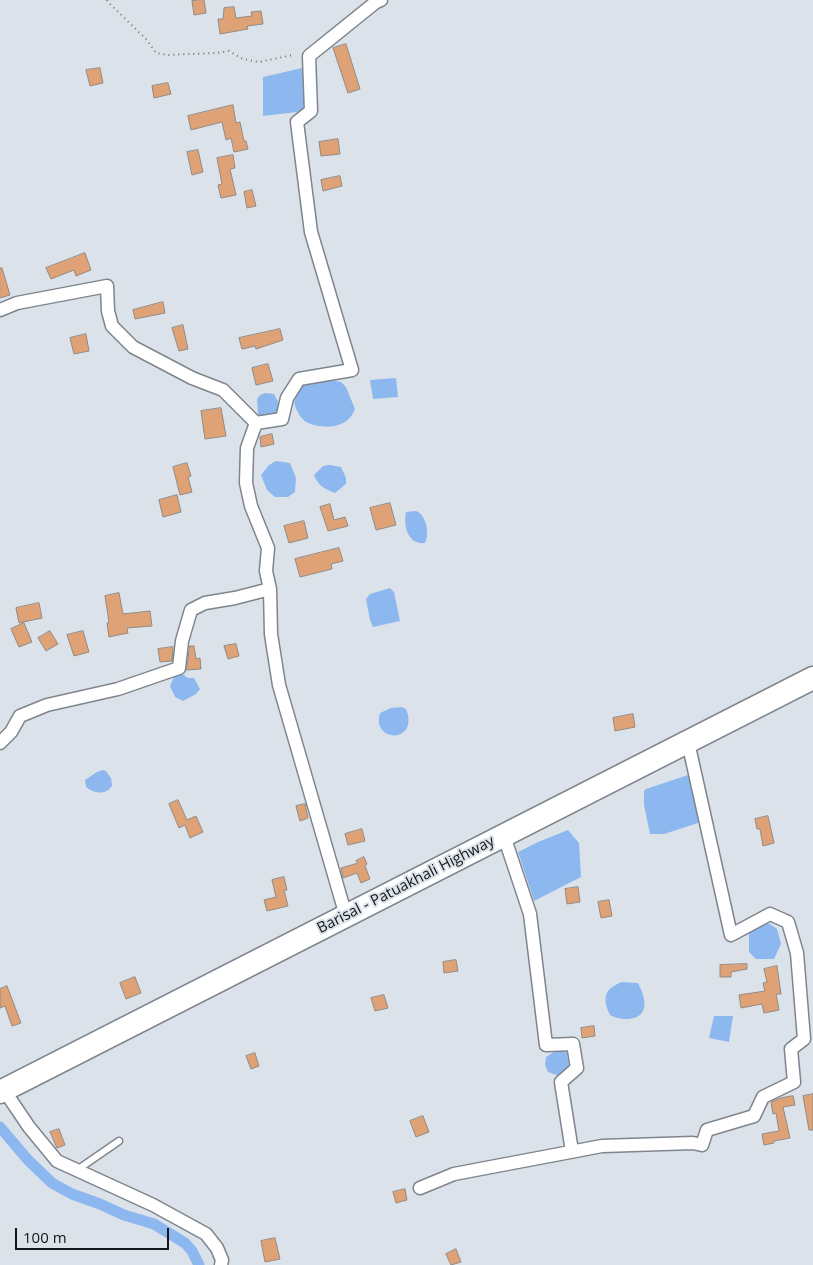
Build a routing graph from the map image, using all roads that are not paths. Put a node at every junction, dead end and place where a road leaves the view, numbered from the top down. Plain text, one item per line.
1 (381, 0) edge
2 (0, 310) edge
3 (256, 423) junction
4 (270, 589) junction
5 (813, 678) edge
6 (688, 742) junction
7 (0, 743) edge
8 (504, 836) junction
9 (346, 916) junction
10 (2, 1091) edge
11 (119, 1141) dead end
12 (572, 1152) junction
13 (76, 1170) junction
14 (420, 1188) dead end
15 (222, 1265) edge

1 - 3 street
2 - 3 street
3 - 4 street
4 - 7 street
4 - 9 street
5 - 6 highway, Barisal - Patuakhali Highway
6 - 8 highway, Barisal - Patuakhali Highway
6 - 12 street
8 - 9 highway, Barisal - Patuakhali Highway
8 - 12 street
9 - 10 highway, Barisal - Patuakhali Highway
10 - 13 street
11 - 13 lane
12 - 14 street
13 - 15 street

